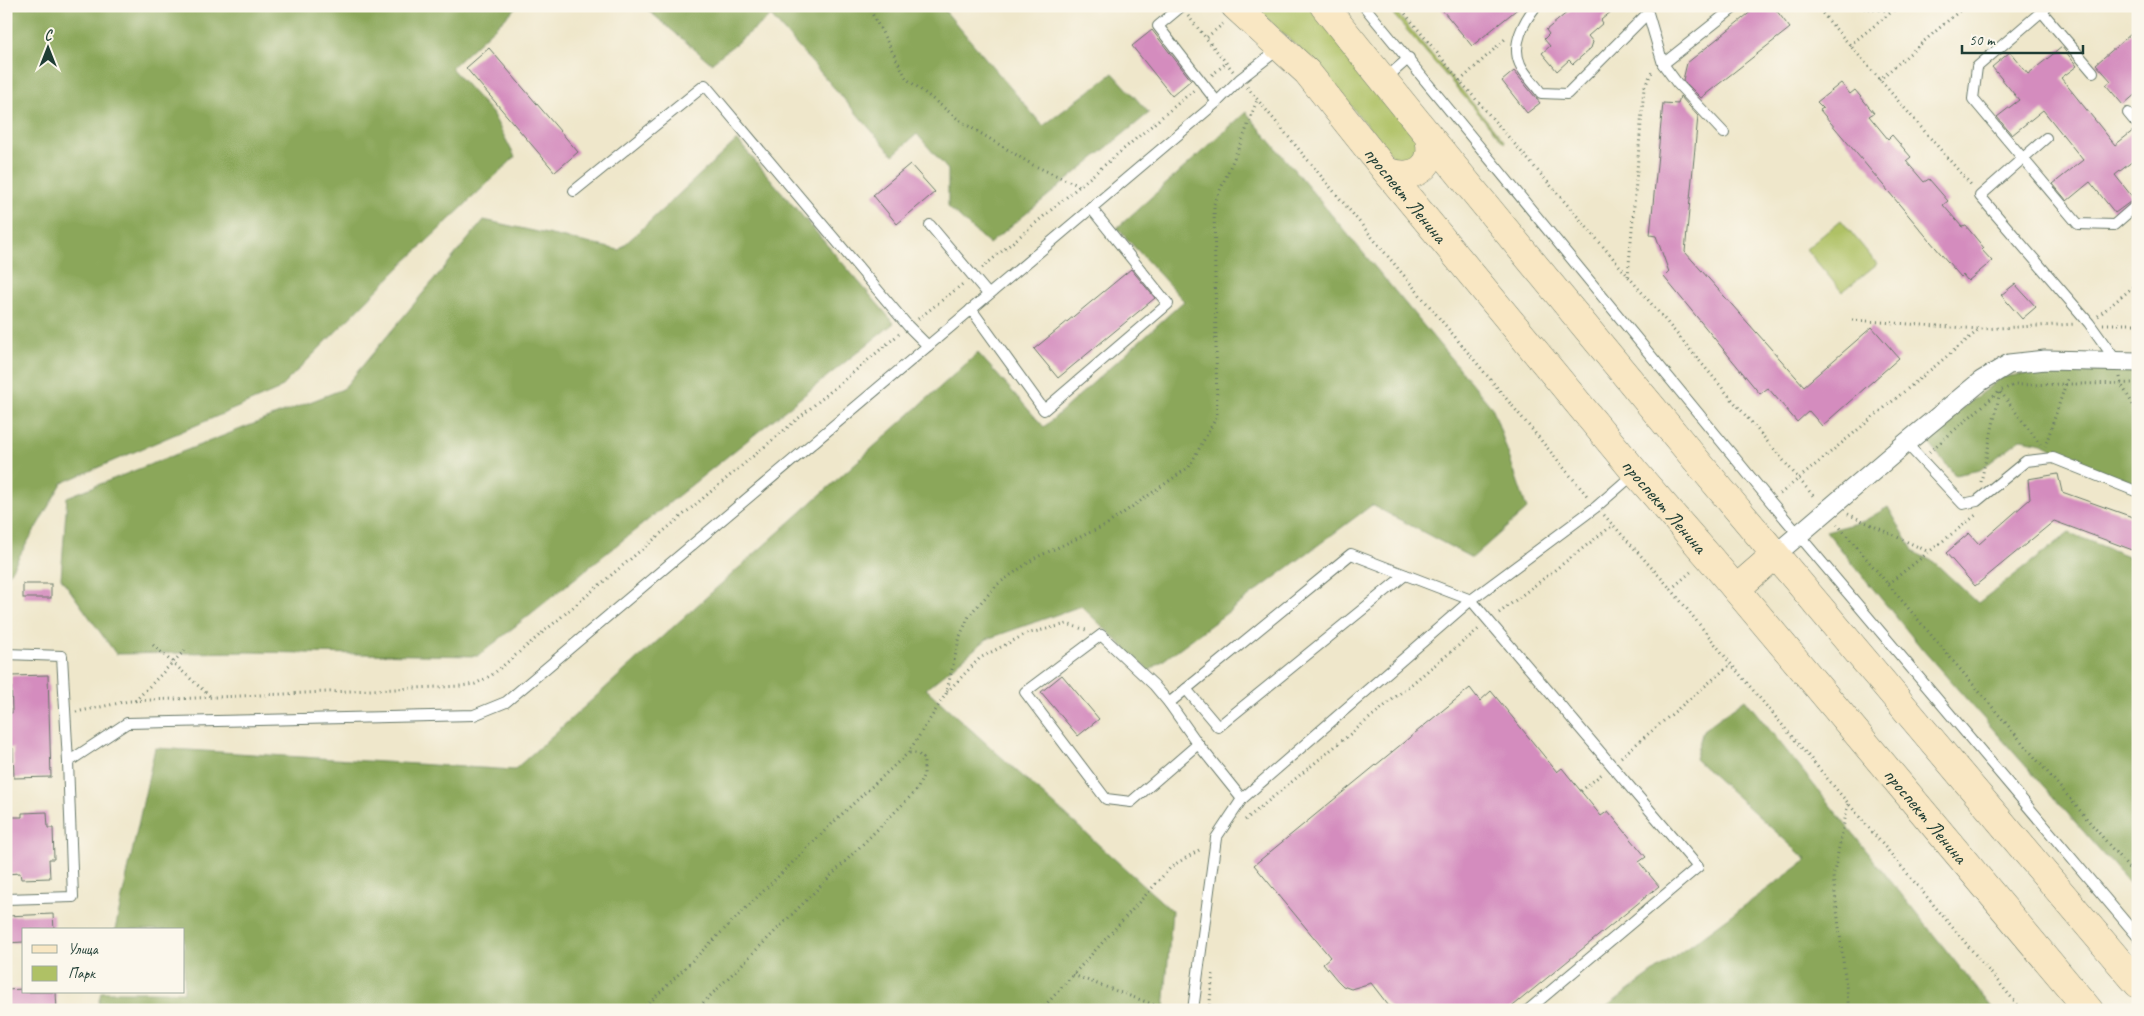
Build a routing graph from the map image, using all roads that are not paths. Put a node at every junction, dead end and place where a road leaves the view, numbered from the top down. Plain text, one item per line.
1 (1235, 6) edge
2 (1324, 6) edge
3 (1364, 6) edge
4 (1536, 6) edge
5 (1736, 6) edge
6 (1182, 7) edge
7 (1648, 9) edge
8 (2045, 9) edge
9 (1280, 48) junction
10 (1408, 58) junction
11 (1662, 59) junction
12 (2093, 72) dead end
13 (1383, 81) junction
14 (1217, 102) junction
15 (2128, 113) dead end
16 (2138, 125) edge
17 (1724, 133) dead end
18 (1428, 135) junction
19 (2046, 138) dead end
20 (2023, 159) junction
21 (1386, 171) junction
22 (574, 191) dead end
23 (2138, 204) edge
24 (1091, 208) junction
25 (930, 225) dead end
26 (988, 294) junction
27 (971, 309) junction
28 (928, 346) junction
29 (2117, 362) junction
30 (2138, 362) edge
31 (1906, 443) junction
32 (1636, 472) junction
33 (2138, 492) edge
34 (1799, 534) junction
35 (1775, 556) junction
36 (1405, 575) junction
37 (1736, 589) junction
38 (1471, 600) junction
39 (6, 654) edge
40 (1186, 689) junction
41 (1169, 703) junction
42 (1198, 744) junction
43 (68, 762) junction
44 (1242, 799) junction
45 (6, 900) edge
46 (2138, 937) edge
47 (2138, 984) edge
48 (1193, 1010) edge
49 (1528, 1010) edge
50 (2089, 1010) edge

1 - 9 main road, проспект Ленина
2 - 13 main road
3 - 10 lane
4 - 7 lane
5 - 11 lane
6 - 14 lane
7 - 11 lane
8 - 12 lane
8 - 20 lane
9 - 14 lane
9 - 21 main road, проспект Ленина
10 - 13 lane
10 - 34 lane
11 - 17 lane
13 - 18 main road
14 - 24 lane
15 - 16 lane
18 - 21 main road
18 - 35 main road
19 - 20 lane
20 - 23 lane
20 - 29 lane
21 - 32 main road, проспект Ленина
22 - 28 lane
24 - 26 lane
24 - 27 lane
25 - 26 lane
26 - 27 lane
27 - 28 lane
28 - 43 lane
29 - 30 street
29 - 31 street
31 - 33 lane
31 - 34 street
32 - 37 main road, проспект Ленина
32 - 38 lane
34 - 35 street
34 - 46 lane
35 - 37 main road
35 - 47 main road
36 - 38 lane
36 - 40 lane
36 - 40 lane
37 - 50 main road, проспект Ленина
38 - 44 lane
38 - 49 lane
39 - 43 lane
40 - 41 lane
41 - 42 lane
41 - 42 lane
42 - 44 lane
43 - 45 lane
44 - 48 lane

